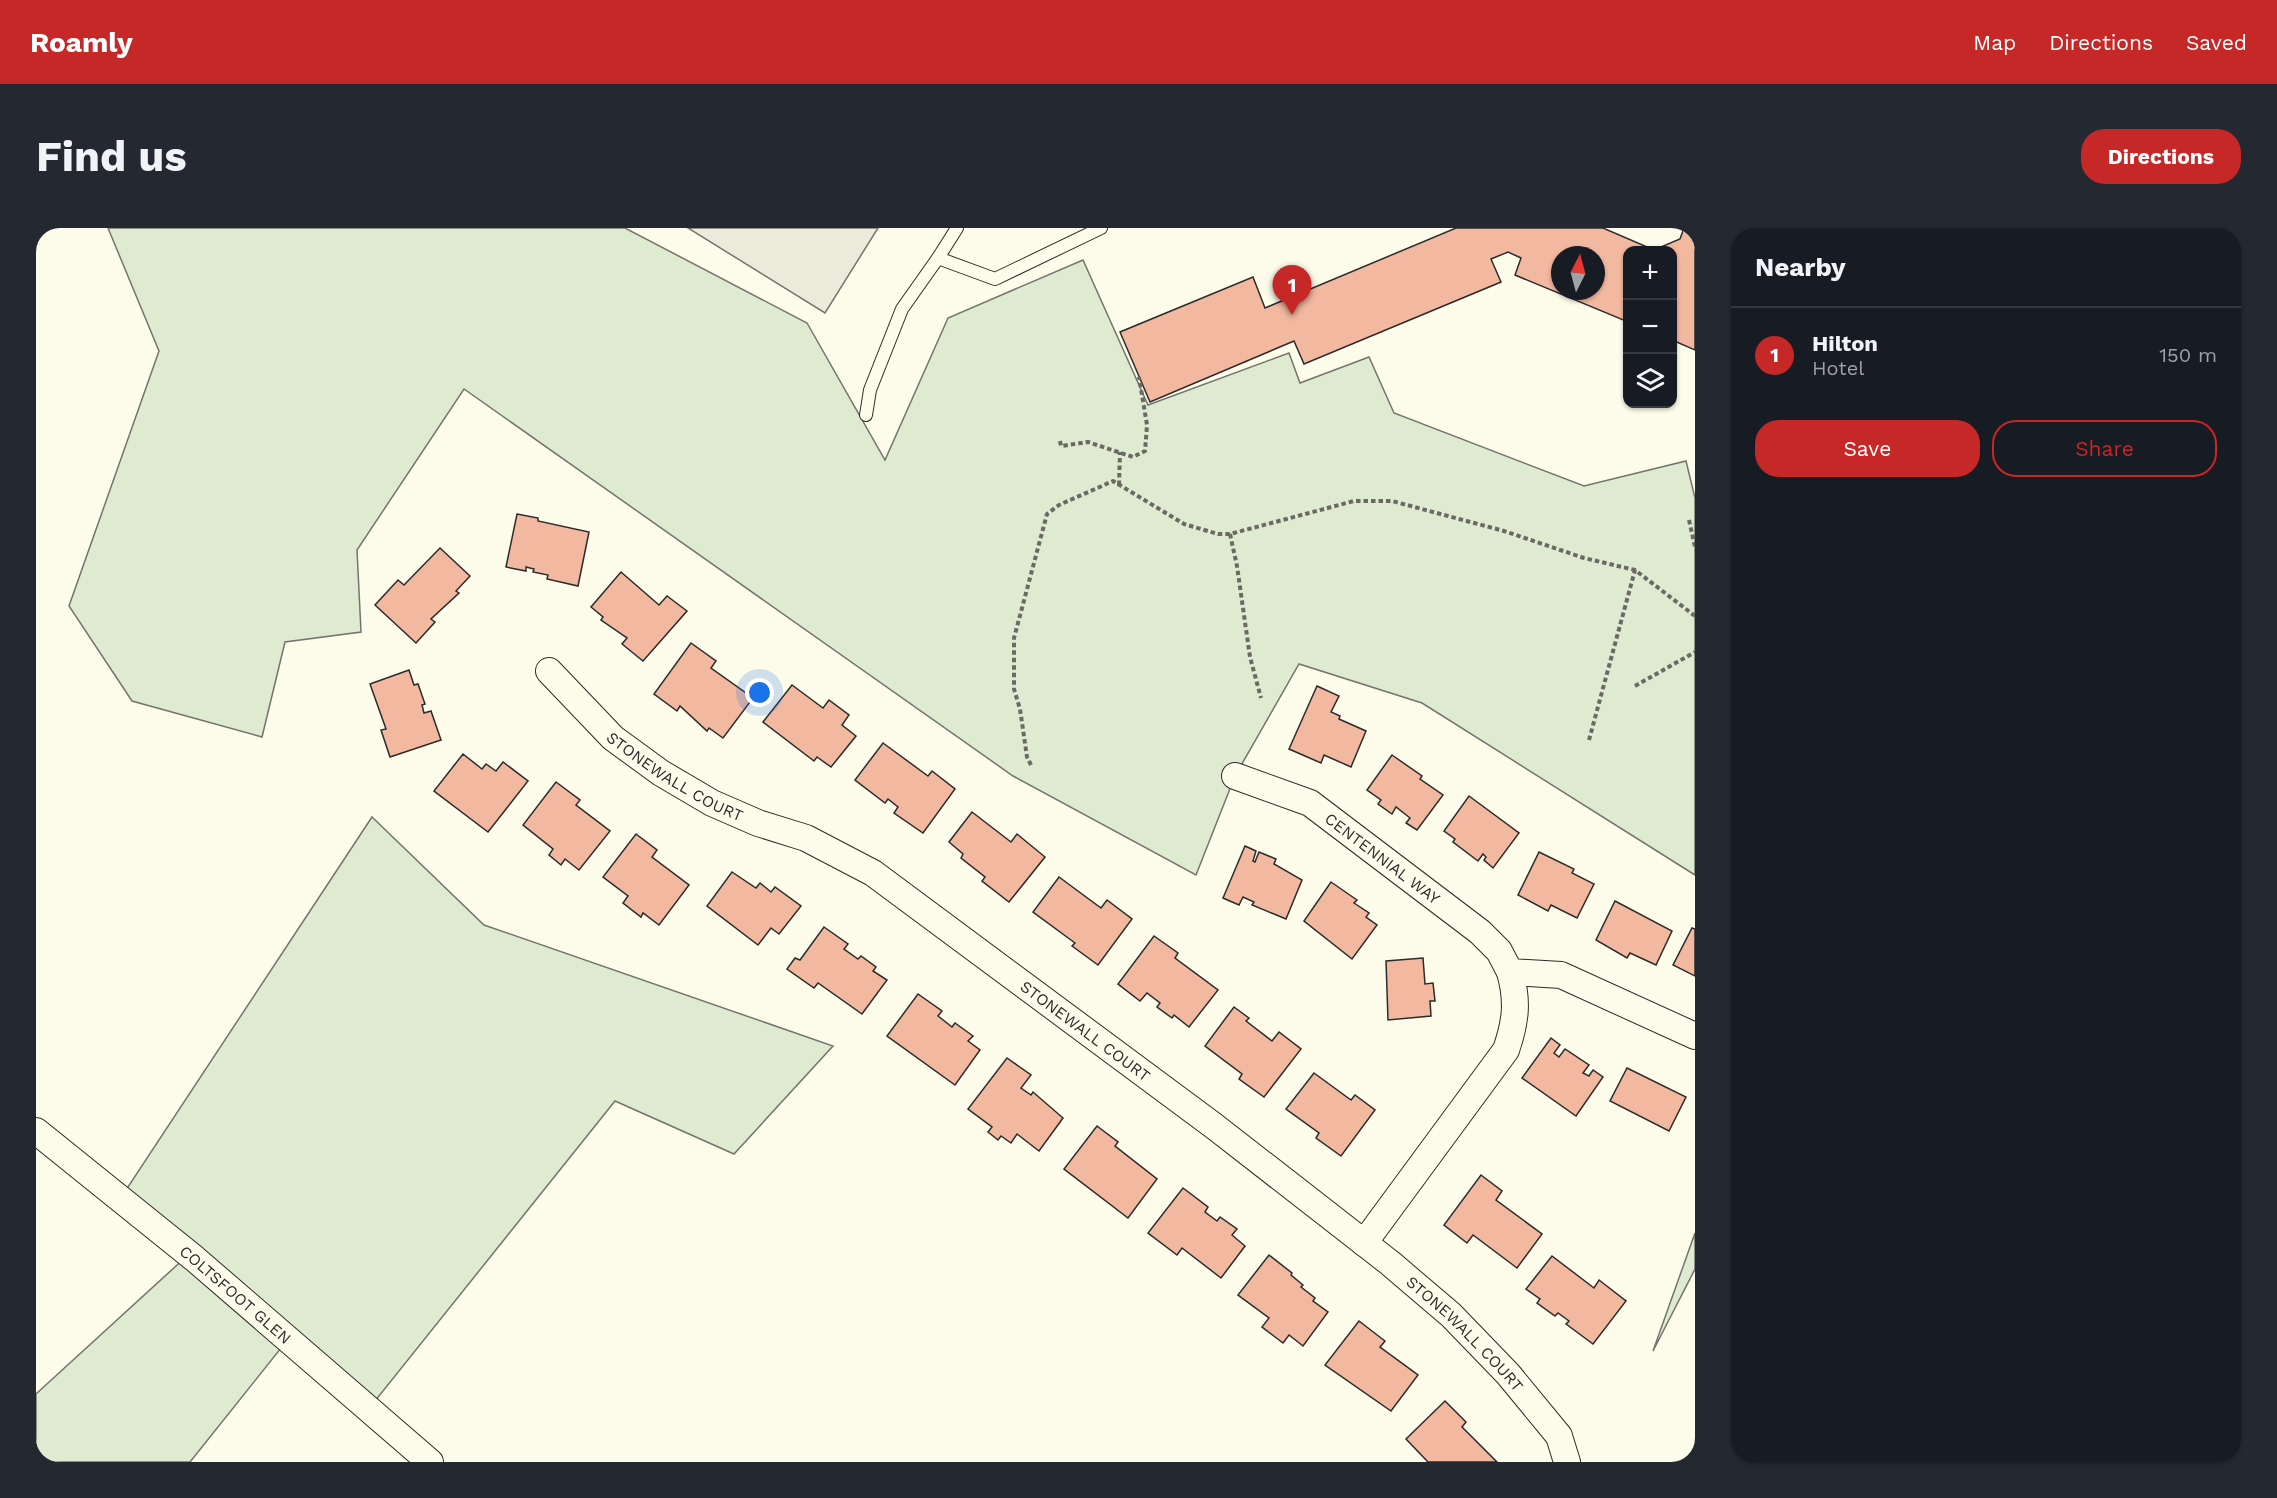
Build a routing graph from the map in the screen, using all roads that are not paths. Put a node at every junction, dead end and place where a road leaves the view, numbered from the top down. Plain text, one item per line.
1 (957, 228) edge
2 (1101, 228) edge
3 (938, 258) junction
4 (866, 415) dead end
5 (549, 671) dead end
6 (1235, 776) dead end
7 (1510, 972) junction
8 (1695, 1036) edge
9 (36, 1131) edge
10 (1364, 1243) junction
11 (430, 1462) edge
12 (1567, 1462) edge

1 - 3 lane
2 - 3 lane
3 - 4 lane
5 - 10 street, STONEWALL COURT
6 - 7 street, CENTENNIAL WAY
7 - 8 street
7 - 10 street, CENTENNIAL WAY
9 - 11 street, COLTSFOOT GLEN
10 - 12 street, STONEWALL COURT

